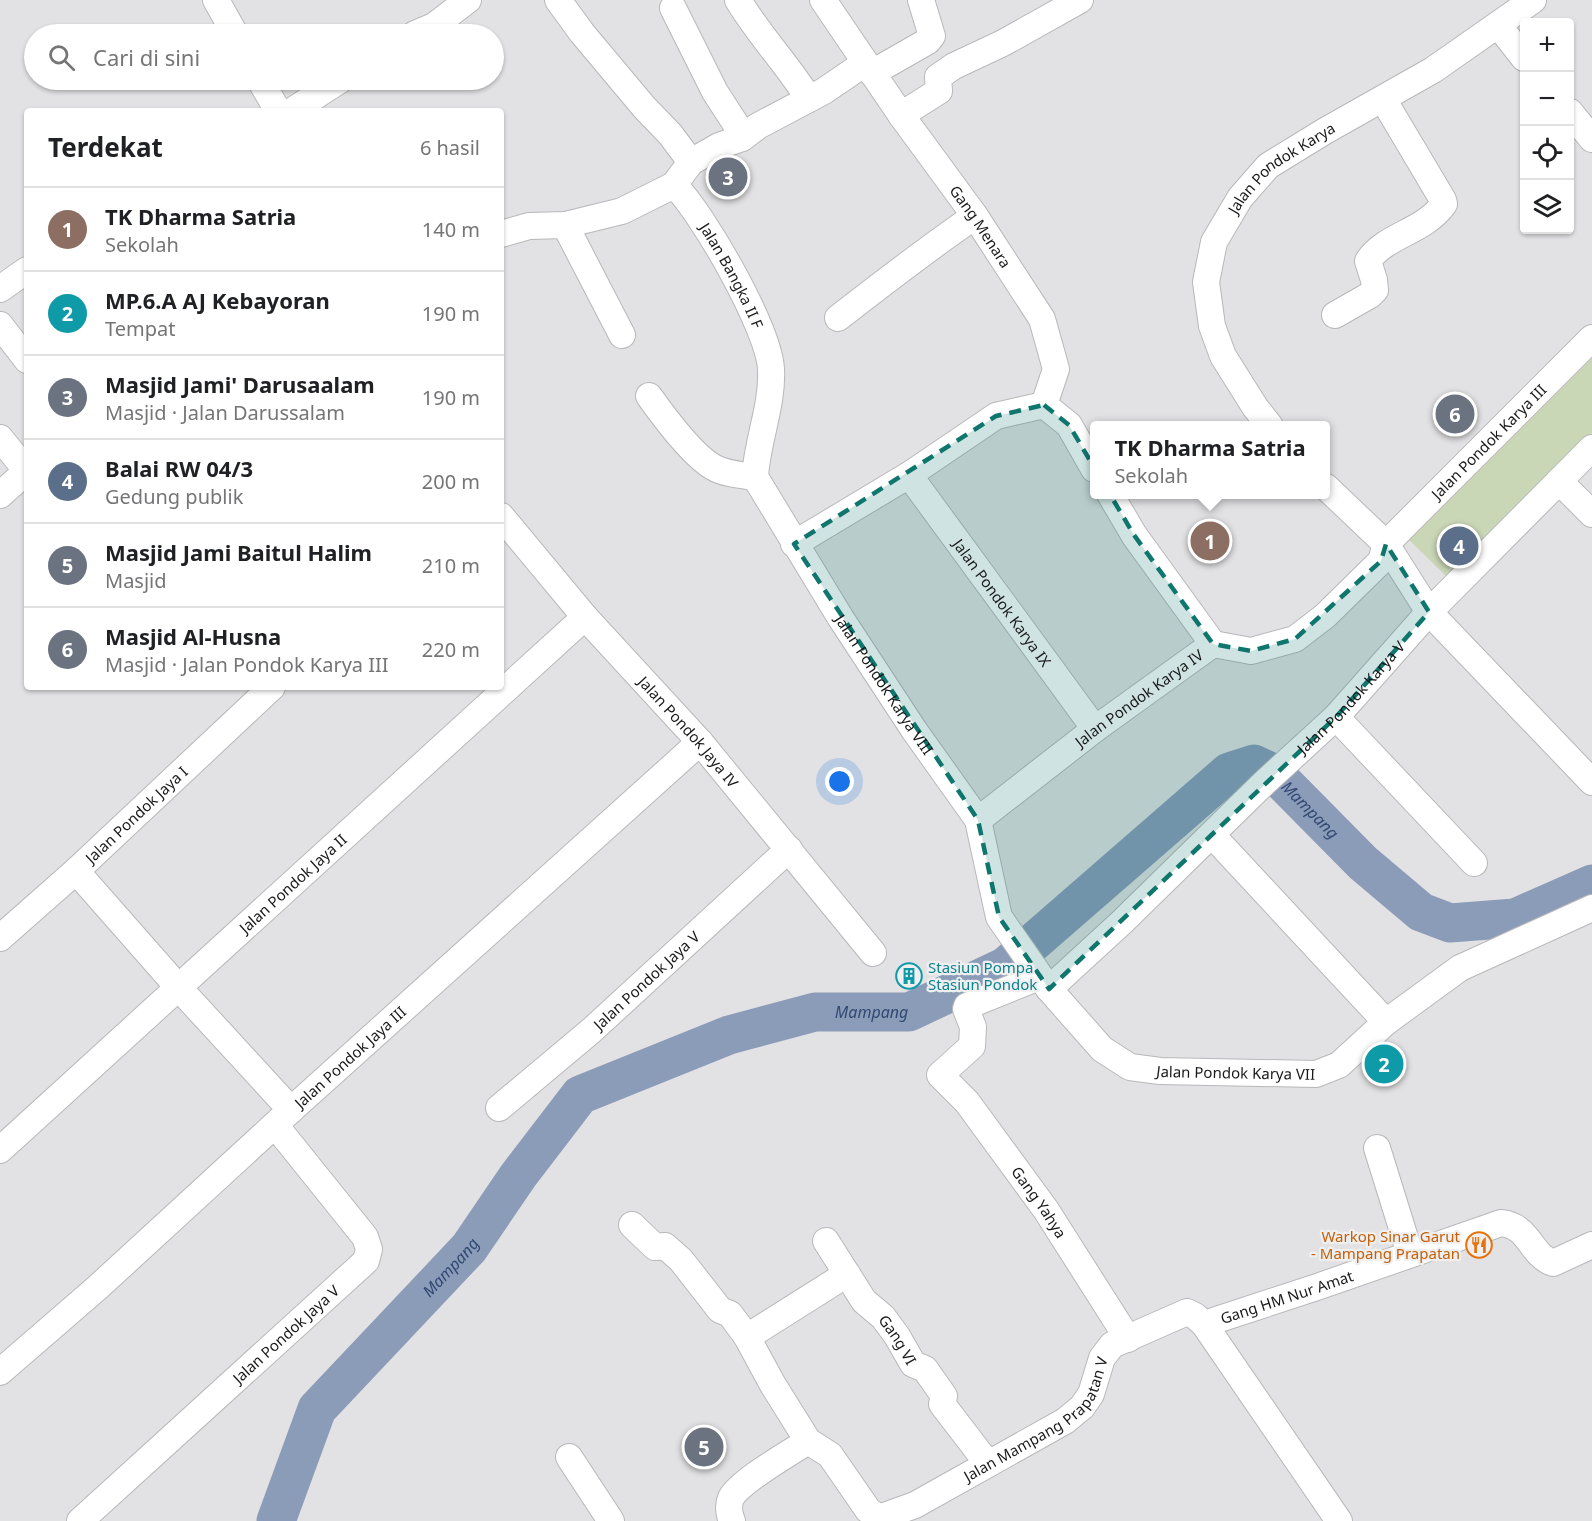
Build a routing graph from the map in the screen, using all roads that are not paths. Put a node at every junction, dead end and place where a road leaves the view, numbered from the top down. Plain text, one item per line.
1 (216, 0) edge
2 (468, 0) edge
3 (558, 0) edge
4 (738, 0) edge
5 (823, 0) edge
6 (921, 0) edge
7 (1080, 0) edge
8 (1533, 0) edge
9 (673, 8) dead end
10 (229, 24) edge
11 (437, 24) edge
12 (1498, 25) junction
13 (1520, 53) edge
14 (869, 68) junction
15 (266, 90) edge
16 (325, 90) edge
17 (809, 99) junction
18 (1383, 99) junction
19 (276, 108) edge
20 (297, 108) edge
21 (901, 115) junction
22 (1574, 118) edge
23 (742, 138) junction
24 (1592, 139) edge
25 (691, 162) junction
26 (674, 185) junction
27 (975, 216) junction
28 (565, 225) junction
29 (504, 233) edge
30 (24, 272) edge
31 (0, 289) edge
32 (1335, 315) dead end
33 (838, 318) dead end
34 (0, 325) edge
35 (622, 335) dead end
36 (1592, 338) edge
37 (24, 356) edge
38 (649, 396) dead end
39 (1044, 405) junction
40 (1266, 421) edge
41 (0, 438) edge
42 (1592, 448) edge
43 (1090, 461) edge
44 (24, 467) edge
45 (24, 474) edge
46 (909, 475) junction
47 (755, 477) junction
48 (1559, 481) junction
49 (1330, 491) edge
50 (0, 495) edge
51 (1112, 499) edge
52 (1592, 514) edge
53 (504, 520) edge
54 (794, 544) junction
55 (1386, 544) junction
56 (1429, 612) junction
57 (585, 617) junction
58 (1213, 644) junction
59 (269, 690) edge
60 (1336, 717) junction
61 (1095, 729) junction
62 (700, 742) junction
63 (1592, 782) edge
64 (978, 820) junction
65 (1212, 835) junction
66 (789, 849) junction
67 (1474, 863) dead end
68 (76, 871) junction
69 (1592, 908) edge
70 (0, 938) edge
71 (873, 953) dead end
72 (1041, 979) junction
73 (178, 987) junction
74 (1386, 1022) junction
75 (499, 1108) dead end
76 (283, 1118) junction
77 (1377, 1148) dead end
78 (0, 1150) edge
79 (632, 1225) dead end
80 (826, 1242) dead end
81 (1592, 1245) edge
82 (1410, 1254) junction
83 (847, 1274) junction
84 (1204, 1324) junction
85 (747, 1337) junction
86 (1128, 1338) junction
87 (0, 1372) edge
88 (808, 1441) junction
89 (568, 1457) dead end
90 (987, 1464) junction
91 (879, 1520) edge
92 (80, 1521) edge
93 (611, 1521) edge
94 (732, 1521) edge
95 (1339, 1521) edge

1 - 10 street
2 - 11 street
3 - 25 street
4 - 17 street
5 - 14 street, Gang Menara
6 - 14 street
7 - 21 street
8 - 12 street, Jalan Pondok Karya
9 - 23 street
12 - 13 street
12 - 18 street, Jalan Pondok Karya
14 - 17 street
14 - 21 street, Gang Menara
15 - 19 street
16 - 20 street
17 - 23 street
18 - 32 street
18 - 40 street, Jalan Pondok Karya
21 - 27 street, Gang Menara
22 - 24 street
23 - 25 street
25 - 26 street
26 - 28 street
26 - 47 street, Jalan Bangka II F
27 - 33 street
27 - 39 street, Gang Menara
28 - 29 street
28 - 35 street
30 - 31 street
34 - 37 street
36 - 55 street, Jalan Pondok Karya III
38 - 47 street
39 - 43 street
39 - 46 street
41 - 44 street
42 - 48 street, Jalan Pondok Karya V
45 - 50 street
46 - 54 street
46 - 61 street, Jalan Pondok Karya IX
47 - 54 street
48 - 52 street
48 - 56 street, Jalan Pondok Karya V
49 - 55 street
51 - 58 street
53 - 57 street, Jalan Pondok Jaya IV
54 - 64 street, Jalan Pondok Karya VIII
55 - 56 street
55 - 58 street, Jalan Pondok Karya IV
56 - 60 street, Jalan Pondok Karya V
56 - 63 street
57 - 62 street, Jalan Pondok Jaya IV
57 - 73 street, Jalan Pondok Jaya II
58 - 61 street, Jalan Pondok Karya IV
59 - 68 street, Jalan Pondok Jaya I
60 - 65 street, Jalan Pondok Karya V
60 - 67 street
61 - 64 street, Jalan Pondok Karya IV
62 - 66 street, Jalan Pondok Jaya IV
62 - 76 street, Jalan Pondok Jaya III
64 - 72 street, Jalan Pondok Karya VII
65 - 72 street, Jalan Pondok Karya V
65 - 74 street
66 - 71 street, Jalan Pondok Jaya IV
66 - 75 street, Jalan Pondok Jaya V
68 - 70 street, Jalan Pondok Jaya I
68 - 73 street
69 - 74 street, Jalan Pondok Karya VII
72 - 74 street, Jalan Pondok Karya VII
72 - 86 street, Gang Yahya
73 - 76 street
73 - 78 street, Jalan Pondok Jaya II
76 - 87 street, Jalan Pondok Jaya III
76 - 92 street, Jalan Pondok Jaya V
77 - 82 street
79 - 85 street
80 - 83 street, Gang VI
81 - 82 street, Gang HM Nur Amat
82 - 84 street, Gang HM Nur Amat
83 - 85 street
83 - 90 street, Gang VI
84 - 86 street, Jalan Mampang Prapatan V
84 - 95 street
85 - 88 street
86 - 90 street, Jalan Mampang Prapatan V
88 - 91 street, Jalan Mampang Prapatan V
88 - 94 street
89 - 93 street
90 - 91 street, Jalan Mampang Prapatan V

